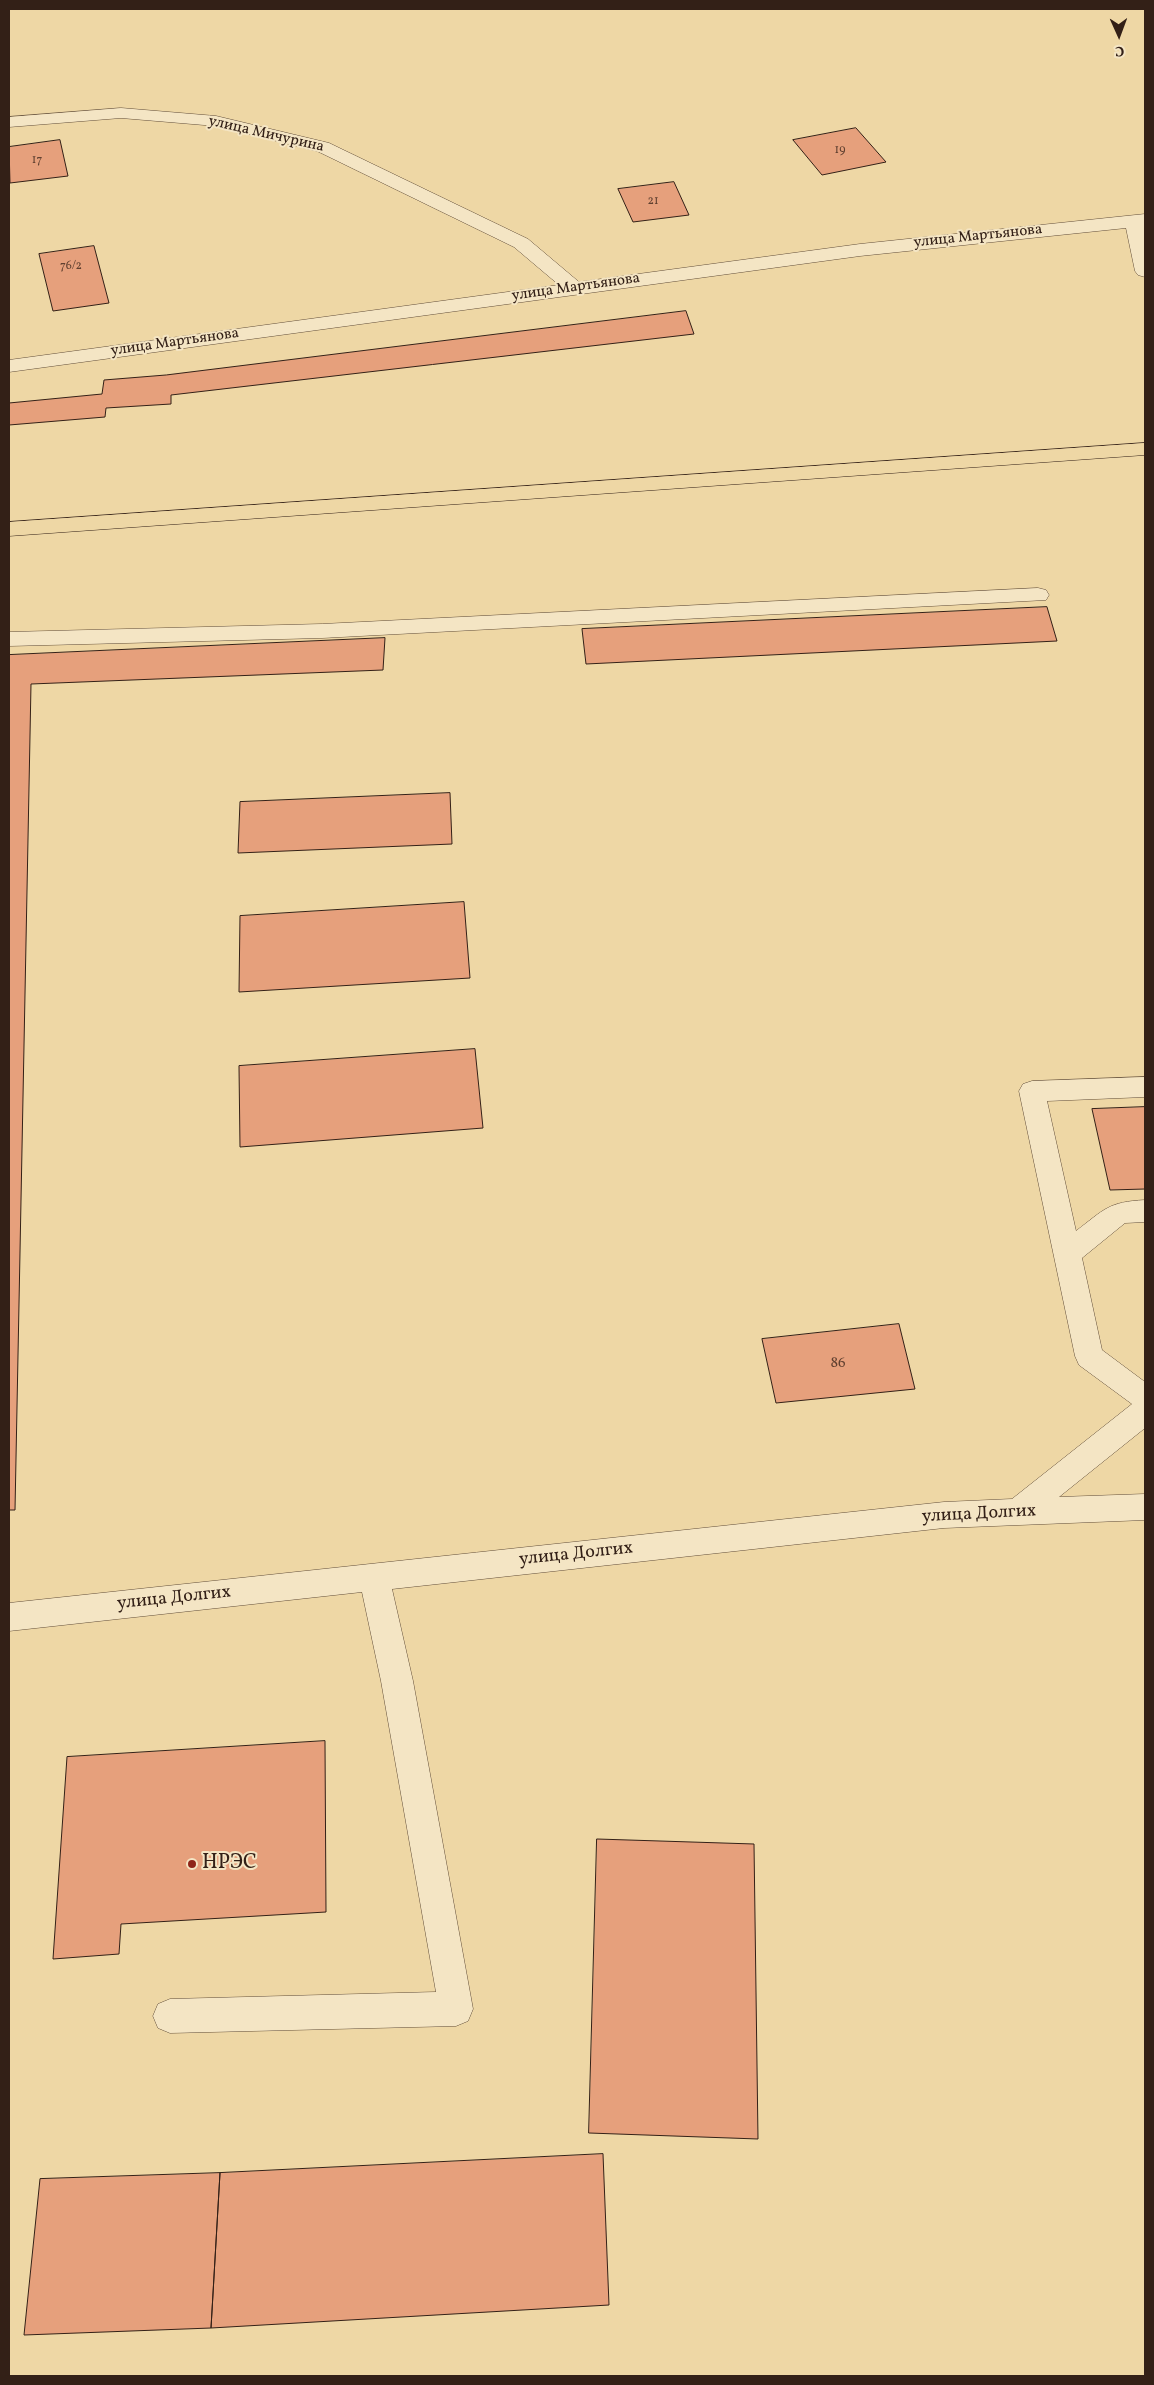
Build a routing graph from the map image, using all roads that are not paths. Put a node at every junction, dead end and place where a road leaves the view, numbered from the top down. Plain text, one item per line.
1 (9, 122) edge
2 (1140, 220) edge
3 (1145, 271) edge
4 (575, 288) junction
5 (9, 366) edge
6 (1145, 449) edge
7 (9, 528) edge
8 (1038, 595) dead end
9 (9, 639) edge
10 (1145, 1087) edge
11 (1145, 1211) edge
12 (1067, 1254) junction
13 (1145, 1398) edge
14 (1145, 1412) edge
15 (1145, 1507) edge
16 (1018, 1512) junction
17 (374, 1577) junction
18 (9, 1617) edge
19 (170, 2016) dead end

1 - 4 street, улица Мичурина
2 - 3 street
2 - 4 street, улица Мартьянова
4 - 5 street, улица Мартьянова
6 - 7 main road
8 - 9 street
10 - 12 street
11 - 12 street
12 - 13 street
14 - 16 street
15 - 16 street, улица Долгих
16 - 17 street, улица Долгих
17 - 18 street, улица Долгих
17 - 19 street

